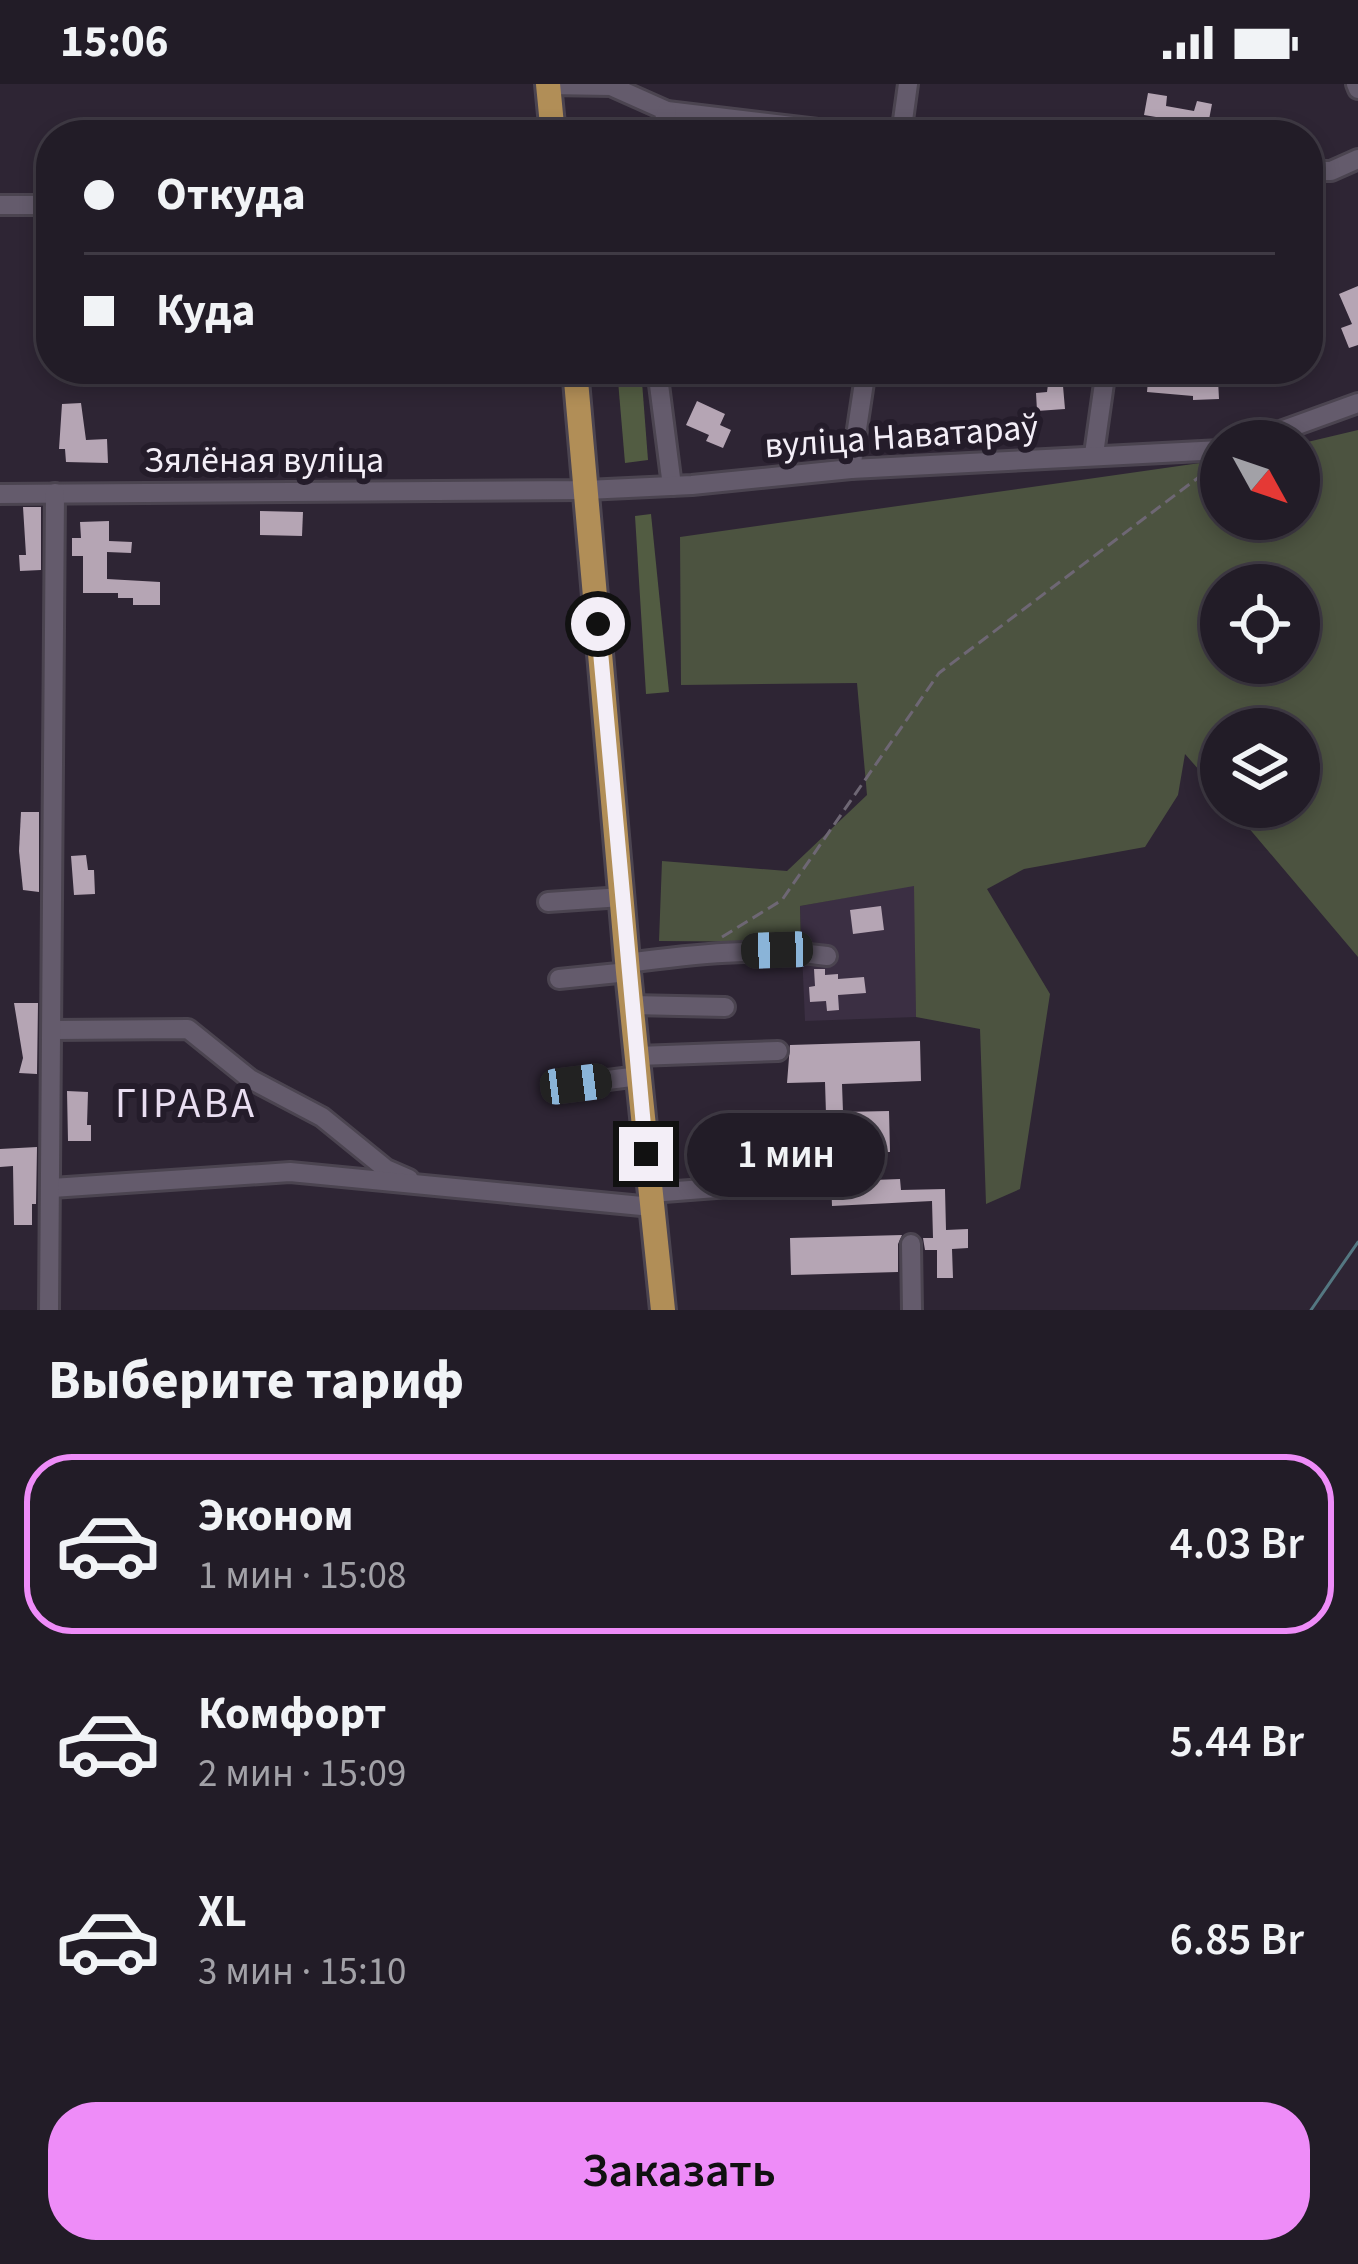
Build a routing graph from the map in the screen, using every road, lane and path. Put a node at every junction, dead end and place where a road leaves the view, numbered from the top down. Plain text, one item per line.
1 (908, 84) edge
2 (548, 85) edge
3 (667, 111) junction
4 (552, 120) edge
5 (664, 120) edge
6 (742, 120) edge
7 (903, 120) edge
8 (1358, 159) edge
9 (1323, 171) edge
10 (36, 205) edge
11 (0, 206) edge
12 (576, 384) edge
13 (659, 384) edge
14 (864, 384) edge
15 (1104, 384) edge
16 (1358, 403) edge
17 (1311, 420) edge
18 (1200, 451) edge
19 (1094, 454) junction
20 (851, 469) junction
21 (1200, 476) edge
22 (672, 486) junction
23 (586, 490) junction
24 (55, 493) junction
25 (0, 494) edge
26 (622, 897) junction
27 (548, 902) dead end
28 (698, 952) junction
29 (827, 956) dead end
30 (628, 968) junction
31 (559, 980) dead end
32 (632, 1005) junction
33 (725, 1007) dead end
34 (53, 1030) junction
35 (778, 1051) dead end
36 (638, 1066) junction
37 (576, 1084) dead end
38 (742, 1186) dead end
39 (430, 1187) junction
40 (52, 1188) junction
41 (651, 1200) junction
42 (910, 1244) dead end
43 (49, 1310) edge
44 (663, 1310) edge
45 (912, 1310) edge

1 - 7 street
2 - 3 street
2 - 4 main road
3 - 5 street
3 - 6 street
8 - 9 street
10 - 11 street
12 - 23 main road
13 - 22 street
14 - 20 street
15 - 19 street
16 - 17 street
18 - 19 street, вуліца Наватараў
19 - 20 street, вуліца Наватараў
20 - 22 street, вуліца Наватараў
21 - 28 path
22 - 23 street, вуліца Наватараў
23 - 24 street, Зялёная вуліца
23 - 26 main road
24 - 25 street, Зялёная вуліца
24 - 34 street
26 - 27 street
26 - 30 main road
28 - 29 street
28 - 30 street
30 - 31 street
30 - 32 main road
32 - 33 street
32 - 36 main road
34 - 39 street
34 - 40 street
35 - 36 street
36 - 37 street
36 - 41 main road
38 - 41 street
39 - 40 street
39 - 41 street
40 - 43 street
41 - 44 main road
42 - 45 street

